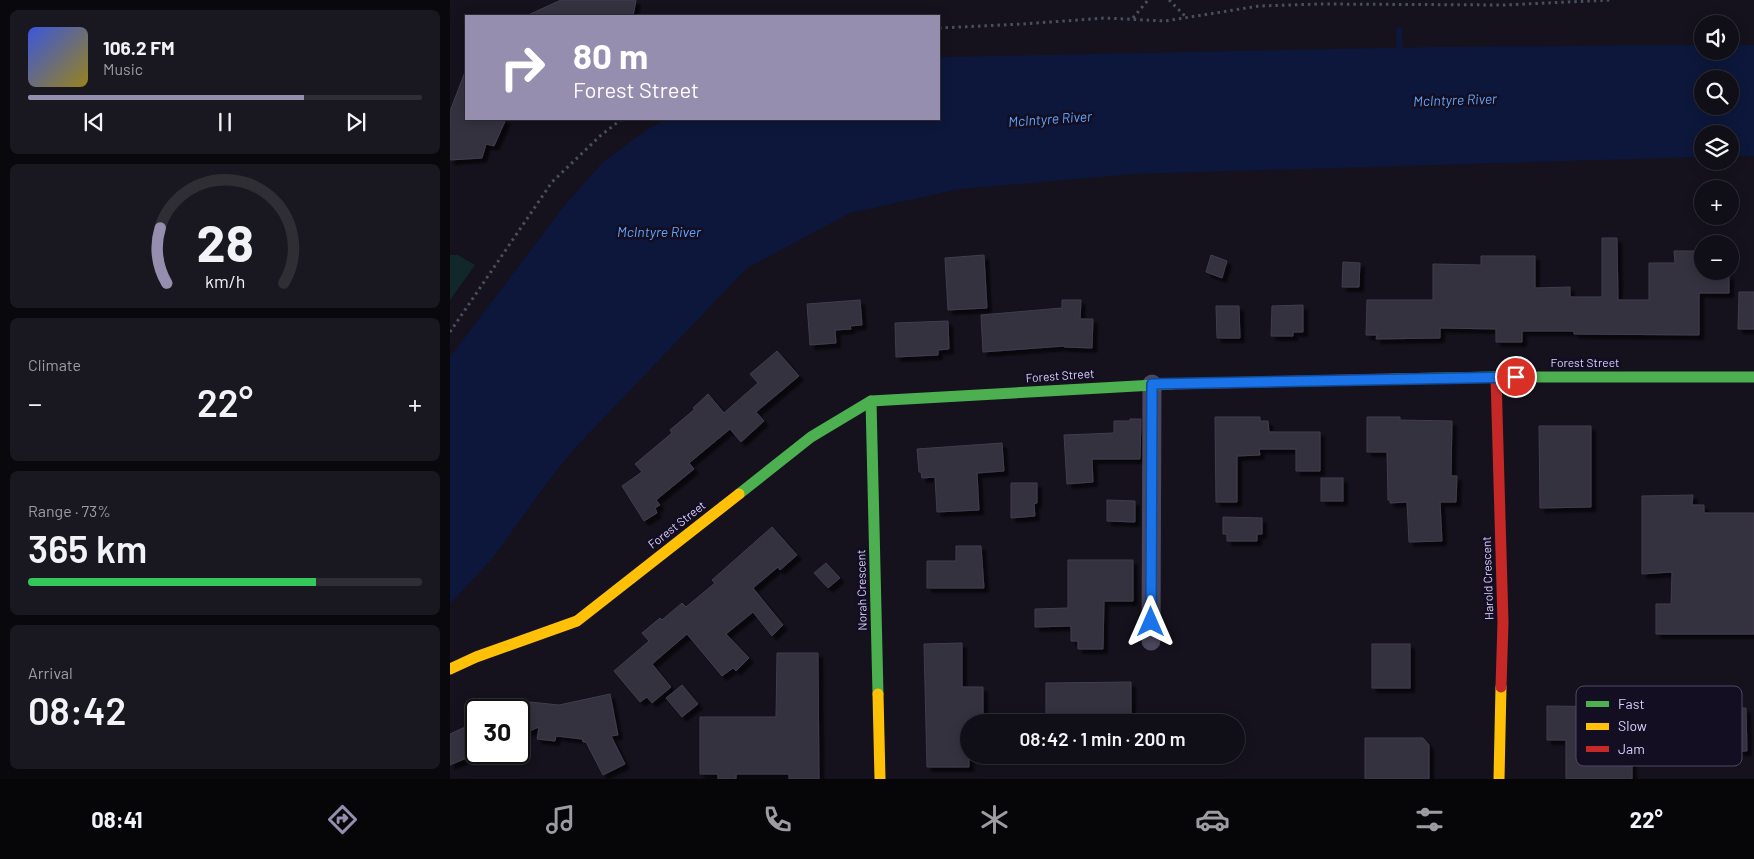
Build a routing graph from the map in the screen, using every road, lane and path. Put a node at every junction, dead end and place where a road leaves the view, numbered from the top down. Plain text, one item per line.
1 (1148, 0) edge
2 (1169, 0) edge
3 (1610, 0) edge
4 (1186, 18) junction
5 (1133, 19) junction
6 (940, 28) edge
7 (621, 120) edge
8 (450, 332) edge
9 (1496, 377) junction
10 (1754, 377) edge
11 (1152, 384) junction
12 (871, 401) junction
13 (1151, 641) dead end
14 (450, 669) edge
15 (880, 779) edge
16 (1499, 779) edge

1 - 5 path
2 - 4 path
3 - 4 path
4 - 5 path
5 - 6 path
7 - 8 path
9 - 10 street, Forest Street
9 - 11 street, Forest Street
9 - 16 street, Harold Crescent
11 - 12 street, Forest Street
11 - 13 street
12 - 14 street, Forest Street
12 - 15 street, Norah Crescent

